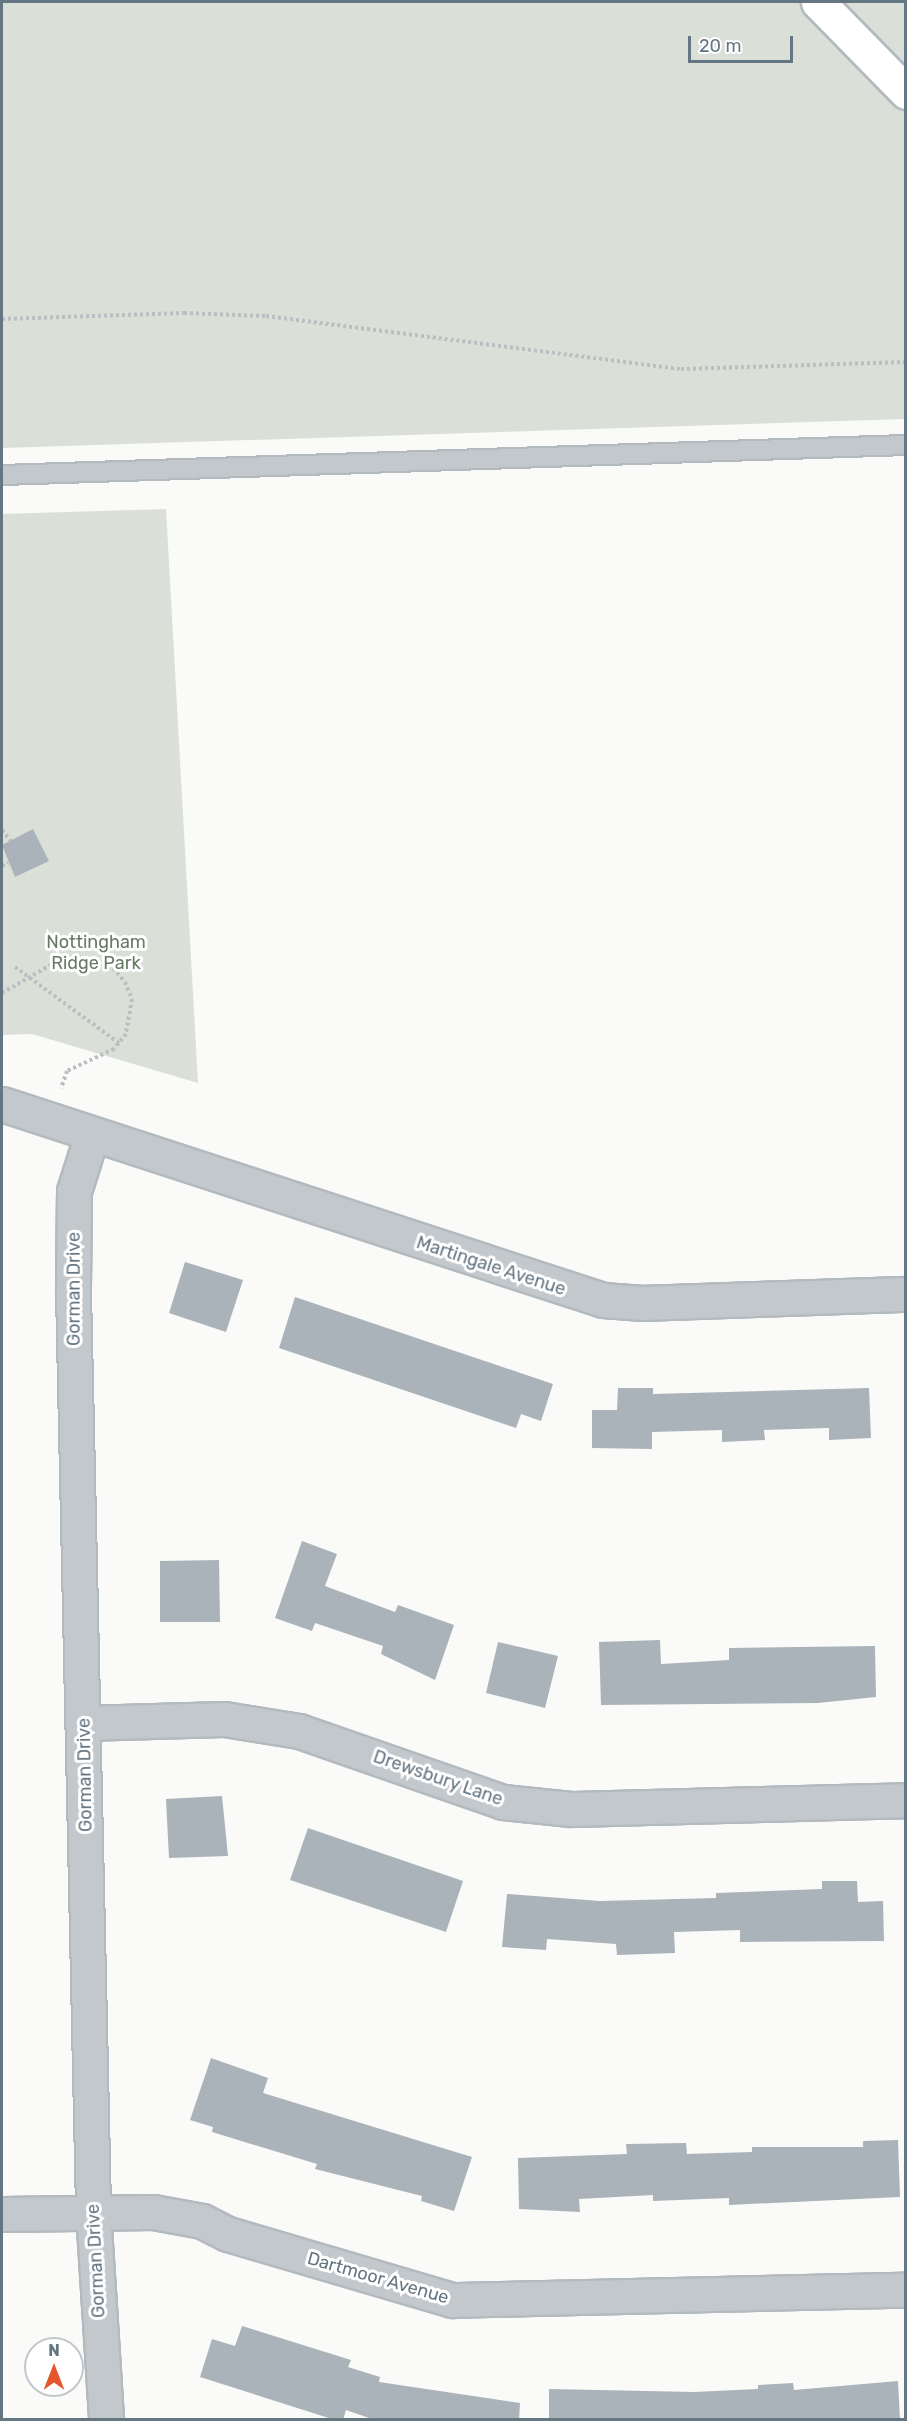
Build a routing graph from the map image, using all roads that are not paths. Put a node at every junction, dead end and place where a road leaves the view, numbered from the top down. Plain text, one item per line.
1 (818, 2) edge
2 (906, 92) edge
3 (906, 445) edge
4 (2, 475) edge
5 (2, 1104) edge
6 (92, 1134) junction
7 (906, 1294) edge
8 (84, 1723) junction
9 (906, 1800) edge
10 (93, 2211) junction
11 (2, 2214) edge
12 (906, 2290) edge
13 (106, 2420) edge

1 - 2 street
3 - 4 lane
5 - 6 street, Martingale Avenue
6 - 7 street, Martingale Avenue
6 - 8 street, Gorman Drive
8 - 9 street, Drewsbury Lane
8 - 10 street, Gorman Drive
10 - 11 street, Dartmoor Avenue
10 - 12 street, Dartmoor Avenue
10 - 13 street, Gorman Drive

